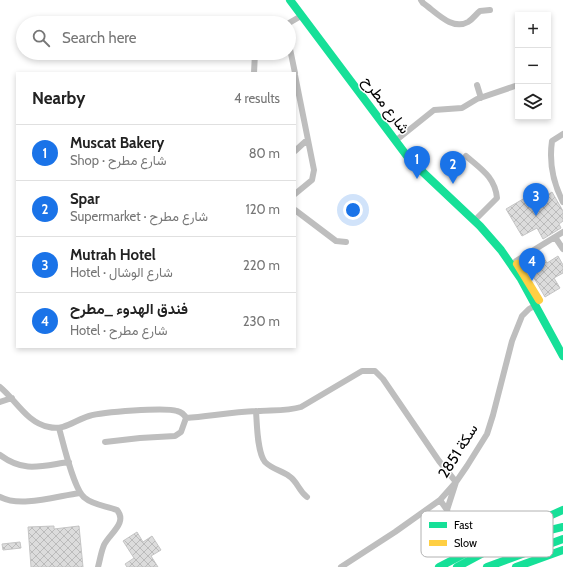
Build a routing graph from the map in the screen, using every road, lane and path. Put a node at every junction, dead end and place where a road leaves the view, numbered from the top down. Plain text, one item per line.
1 (290, 0) edge
2 (295, 0) edge
3 (421, 0) edge
4 (490, 10) dead end
5 (301, 16) junction
6 (296, 19) edge
7 (255, 60) edge
8 (292, 60) edge
9 (254, 72) edge
10 (295, 72) edge
11 (296, 80) edge
12 (477, 85) dead end
13 (515, 86) edge
14 (481, 98) junction
15 (563, 134) edge
16 (399, 138) junction
17 (307, 140) junction
18 (296, 150) edge
19 (466, 156) dead end
20 (296, 193) edge
21 (563, 202) edge
22 (296, 211) edge
23 (478, 217) junction
24 (563, 232) edge
25 (555, 237) junction
26 (346, 242) dead end
27 (563, 249) edge
28 (516, 261) junction
29 (536, 305) junction
30 (563, 345) edge
31 (563, 356) edge
32 (0, 387) edge
33 (12, 398) junction
34 (0, 402) edge
35 (256, 411) junction
36 (186, 418) junction
37 (59, 428) junction
38 (105, 442) dead end
39 (0, 455) edge
40 (69, 462) junction
41 (456, 482) junction
42 (80, 493) junction
43 (0, 497) edge
44 (307, 497) dead end
45 (440, 500) junction
46 (446, 510) joint
47 (563, 510) edge
48 (425, 511) edge
49 (421, 514) edge
50 (553, 515) edge
51 (563, 520) edge
52 (553, 524) edge
53 (563, 527) edge
54 (553, 529) edge
55 (563, 539) edge
56 (553, 542) edge
57 (563, 550) edge
58 (553, 554) edge
59 (563, 555) edge
60 (458, 557) edge
61 (476, 557) edge
62 (513, 557) edge
63 (544, 557) edge
64 (489, 566) edge
65 (98, 567) edge
66 (341, 567) edge
67 (439, 567) edge
68 (457, 567) edge
69 (516, 567) edge
70 (519, 567) edge

1 - 5 main road, شارع مطرح
2 - 16 main road, شارع مطرح
3 - 4 street
5 - 6 street
5 - 29 main road, شارع مطرح
7 - 9 street
8 - 10 street
11 - 17 street
12 - 14 street
13 - 14 street
14 - 16 street
15 - 21 street
16 - 23 main road, شارع مطرح
17 - 18 street
17 - 20 street
19 - 23 street
22 - 26 street
23 - 28 main road, شارع مطرح
24 - 25 street
25 - 27 street
25 - 28 street
28 - 30 main road, شارع مطرح
29 - 31 main road, شارع مطرح
29 - 41 street, سكة 2851
32 - 33 street
33 - 34 street
33 - 37 street
35 - 36 street
35 - 41 street
35 - 44 street
36 - 37 street
36 - 38 street
37 - 40 street
39 - 40 street
40 - 42 street
41 - 45 street, سكة 2851
41 - 46 street
42 - 43 street
42 - 65 street
45 - 46 street
45 - 48 street, سكة 2851
47 - 50 main road
49 - 66 street, سكة 2851
51 - 52 main road
53 - 54 main road
55 - 56 main road
57 - 58 main road
59 - 70 main road
60 - 67 main road
61 - 68 main road
62 - 64 main road
63 - 69 main road

